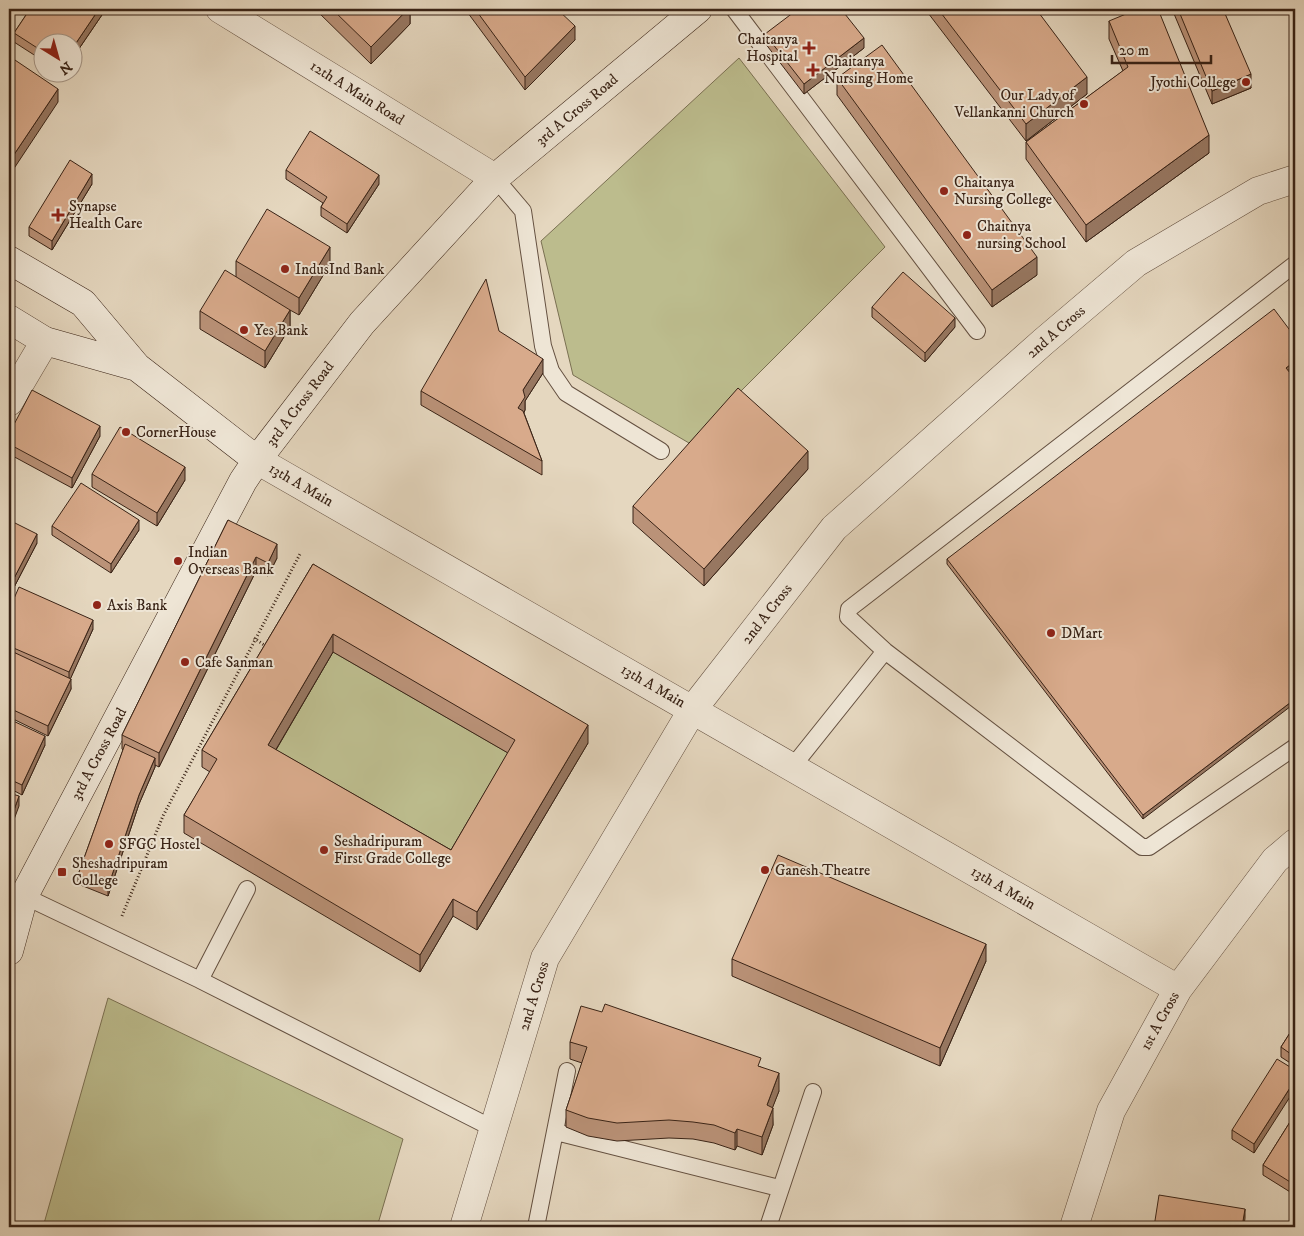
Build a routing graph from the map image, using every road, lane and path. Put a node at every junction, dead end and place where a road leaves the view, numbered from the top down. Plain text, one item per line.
1 (698, 9) edge
2 (734, 9) edge
3 (235, 12) edge
4 (494, 178) junction
5 (1295, 179) edge
6 (9, 260) edge
7 (1295, 264) edge
8 (9, 319) edge
9 (977, 331) dead end
10 (45, 341) junction
11 (138, 367) junction
12 (9, 402) edge
13 (660, 451) dead end
14 (257, 460) junction
15 (300, 554) dead end
16 (254, 638) junction
17 (272, 650) edge
18 (885, 650) junction
19 (693, 709) junction
20 (1295, 747) edge
21 (793, 766) junction
22 (1295, 843) edge
23 (247, 889) dead end
24 (24, 896) junction
25 (113, 938) junction
26 (9, 952) edge
27 (200, 980) junction
28 (1178, 989) junction
29 (568, 1070) edge
30 (813, 1092) dead end
31 (494, 1129) junction
32 (556, 1132) junction
33 (780, 1188) junction
34 (464, 1227) edge
35 (536, 1227) edge
36 (768, 1227) edge
37 (1074, 1227) edge

1 - 4 street, 3rd A Cross Road
2 - 9 lane
3 - 4 street, 12th A Main Road
4 - 13 lane
4 - 14 street, 3rd A Cross Road
5 - 19 street, 2nd A Cross
6 - 11 street
7 - 18 lane
8 - 10 street
10 - 11 street
10 - 12 street
11 - 14 street, 13th A Main
14 - 19 street, 13th A Main
14 - 24 street, 3rd A Cross Road
15 - 16 path
16 - 17 path
16 - 25 path
18 - 20 lane
18 - 21 lane
19 - 21 street, 13th A Main
19 - 31 street, 2nd A Cross
21 - 28 street, 13th A Main
22 - 28 street, 1st A Cross
23 - 27 lane
24 - 25 lane
24 - 26 street, 3rd A Cross Road
25 - 27 lane
27 - 31 lane
28 - 37 street, 1st A Cross
29 - 32 lane
30 - 33 lane
31 - 34 street, 2nd A Cross
32 - 33 lane
32 - 35 lane
33 - 36 lane

